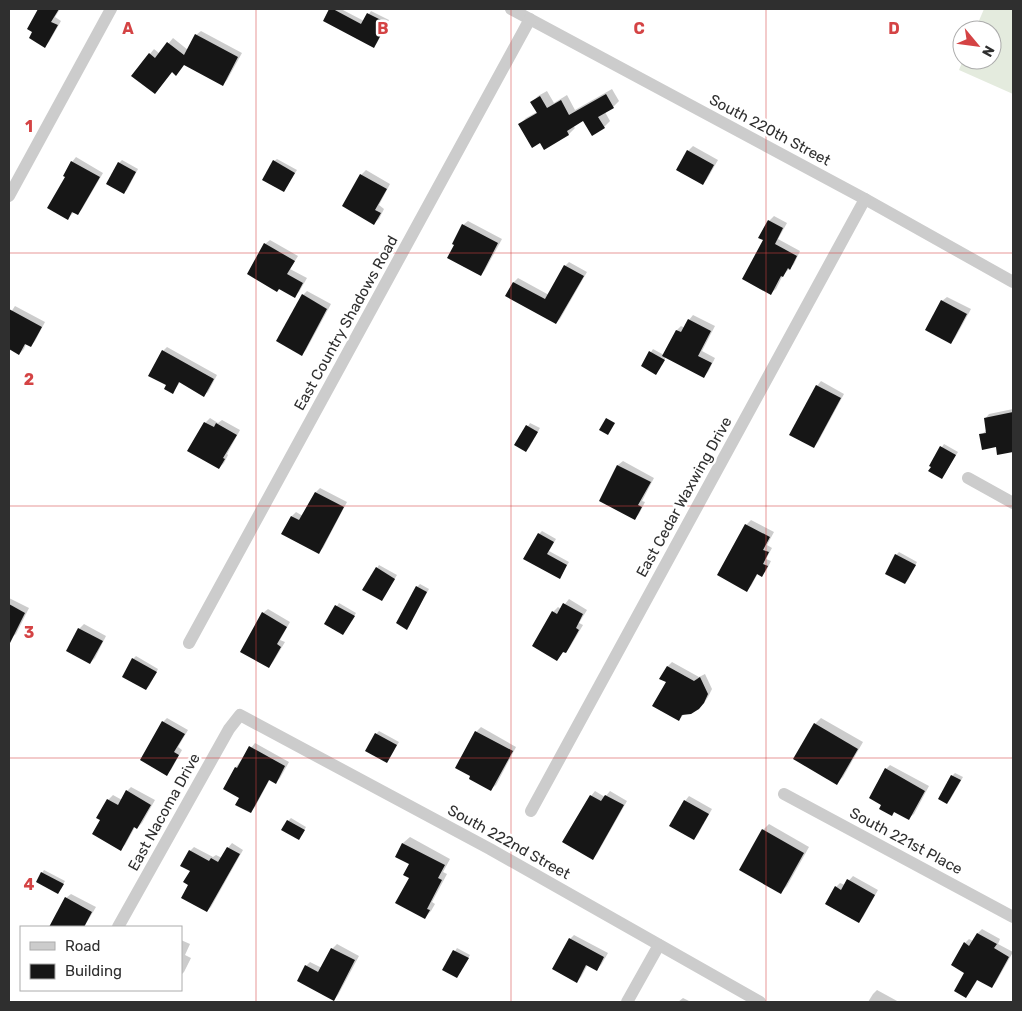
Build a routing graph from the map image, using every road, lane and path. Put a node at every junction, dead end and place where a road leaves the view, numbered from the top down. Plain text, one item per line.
1 (111, 9) edge
2 (511, 9) edge
3 (530, 19) junction
4 (9, 196) edge
5 (865, 199) junction
6 (1013, 282) edge
7 (968, 478) dead end
8 (1013, 503) edge
9 (189, 643) dead end
10 (240, 715) joint
11 (784, 794) dead end
12 (531, 810) dead end
13 (1013, 918) edge
14 (119, 926) edge
15 (659, 945) junction
16 (627, 1002) edge
17 (760, 1002) edge

1 - 4 street
2 - 3 street, South 220th Street
3 - 5 street, South 220th Street
3 - 9 street, East Country Shadows Road
5 - 6 street, South 220th Street
5 - 12 street, East Cedar Waxwing Drive
7 - 8 street
10 - 14 street, East Nacoma Drive
10 - 15 street, South 222nd Street
11 - 13 street, South 221st Place
15 - 16 street
15 - 17 street, South 222nd Street

